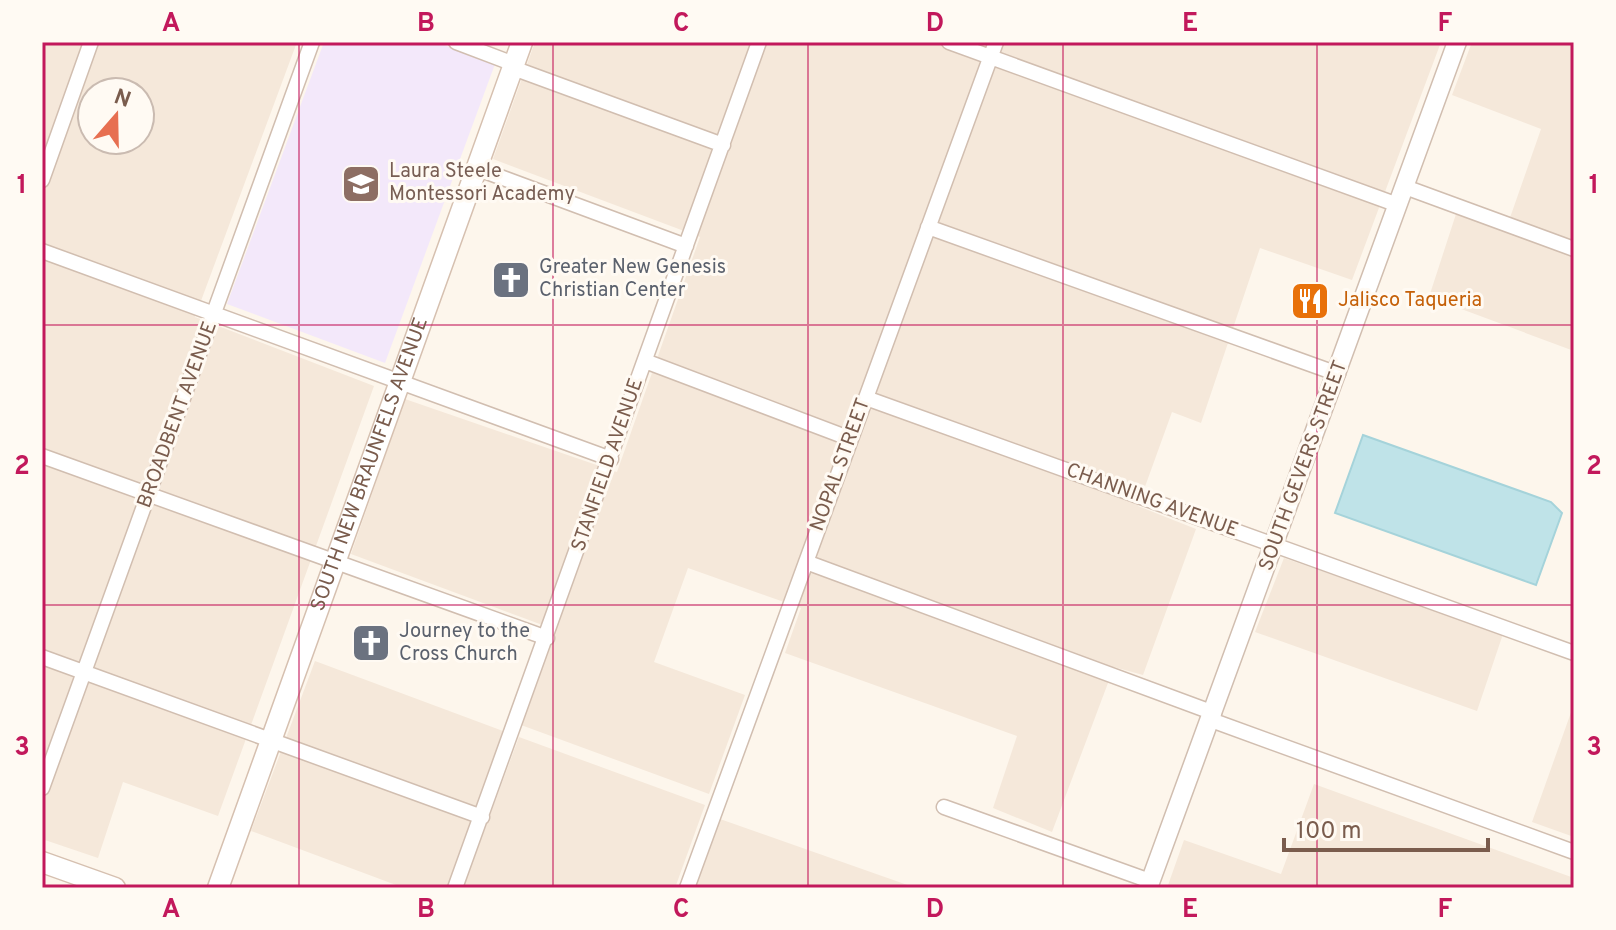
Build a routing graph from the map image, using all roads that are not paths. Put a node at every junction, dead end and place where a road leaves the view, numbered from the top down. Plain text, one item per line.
1 (91, 42) edge
2 (312, 42) edge
3 (456, 42) edge
4 (522, 42) edge
5 (759, 42) edge
6 (949, 42) edge
7 (996, 42) edge
8 (1457, 42) edge
9 (991, 57) junction
10 (514, 66) junction
11 (723, 145) junction
12 (476, 168) junction
13 (42, 180) edge
14 (1405, 187) junction
15 (1398, 205) junction
16 (928, 227) junction
17 (686, 246) junction
18 (1574, 249) edge
19 (42, 251) edge
20 (215, 314) junction
21 (645, 361) junction
22 (1338, 374) junction
23 (400, 382) junction
24 (866, 398) junction
25 (851, 439) junction
26 (42, 456) edge
27 (611, 459) junction
28 (149, 494) junction
29 (1275, 545) junction
30 (337, 561) junction
31 (806, 562) junction
32 (547, 638) junction
33 (1574, 653) edge
34 (42, 657) edge
35 (85, 672) junction
36 (1212, 717) junction
37 (270, 739) junction
38 (42, 788) edge
39 (944, 807) dead end
40 (482, 817) junction
41 (1574, 852) edge
42 (42, 862) edge
43 (1149, 885) edge
44 (115, 888) edge
45 (218, 888) edge
46 (455, 888) edge
47 (687, 888) edge

1 - 13 street
2 - 20 street, BROADBENT AVENUE
3 - 10 street
4 - 10 main road, SOUTH NEW BRAUNFELS AVENUE
5 - 11 street, STANFIELD AVENUE
6 - 9 street
7 - 9 street, NOPAL STREET
8 - 14 street, SOUTH GEVERS STREET
9 - 15 street
9 - 16 street, NOPAL STREET
10 - 11 street
10 - 12 main road, SOUTH NEW BRAUNFELS AVENUE
11 - 17 street, STANFIELD AVENUE
12 - 17 street
12 - 23 main road, SOUTH NEW BRAUNFELS AVENUE
14 - 15 street, SOUTH GEVERS STREET
14 - 18 street
15 - 22 street, SOUTH GEVERS STREET
16 - 22 street
16 - 24 street, NOPAL STREET
17 - 21 street, STANFIELD AVENUE
19 - 20 street
20 - 23 street
20 - 28 street, BROADBENT AVENUE
21 - 25 street
21 - 27 street, STANFIELD AVENUE
22 - 29 street, SOUTH GEVERS STREET
23 - 27 street
23 - 30 main road, SOUTH NEW BRAUNFELS AVENUE
24 - 25 street, NOPAL STREET
24 - 29 street, CHANNING AVENUE
25 - 31 street, NOPAL STREET
26 - 28 street
27 - 32 street, STANFIELD AVENUE
28 - 30 street
28 - 35 street, BROADBENT AVENUE
29 - 33 street, CHANNING AVENUE
29 - 36 street, SOUTH GEVERS STREET
30 - 32 street
30 - 37 main road, SOUTH NEW BRAUNFELS AVENUE
31 - 36 street
31 - 47 street, NOPAL STREET
32 - 40 street, STANFIELD AVENUE
34 - 35 street
35 - 37 street
35 - 38 street, BROADBENT AVENUE
36 - 41 street
36 - 43 street, SOUTH GEVERS STREET
37 - 40 street
37 - 45 main road, SOUTH NEW BRAUNFELS AVENUE
39 - 43 street
40 - 46 street, STANFIELD AVENUE
42 - 44 main road

